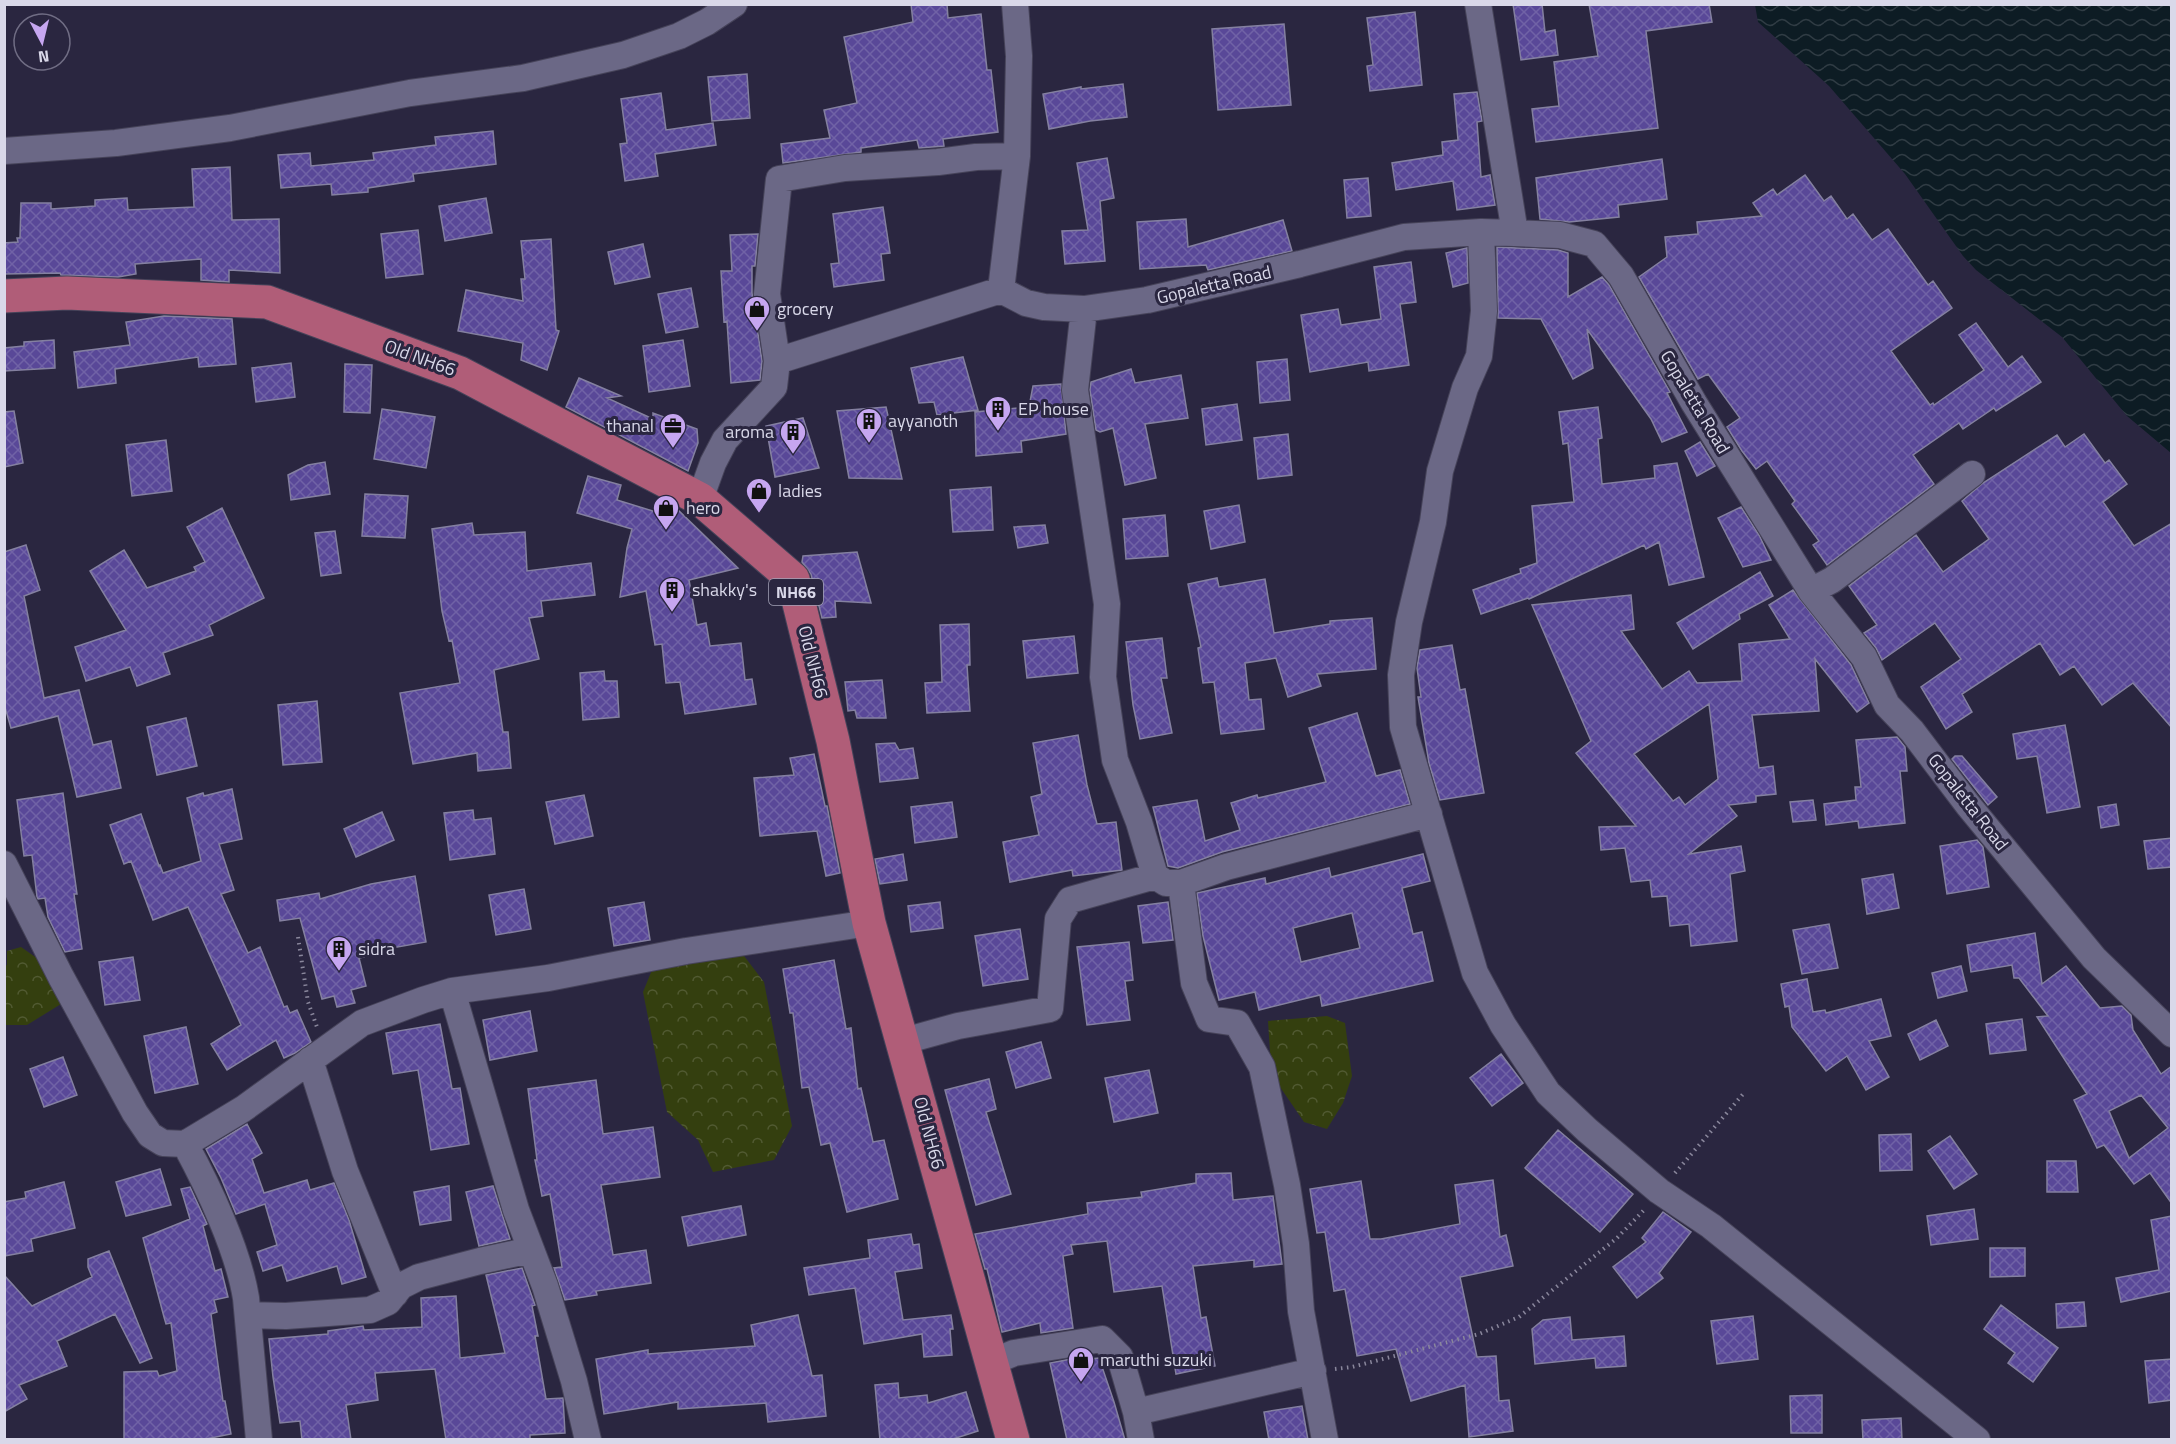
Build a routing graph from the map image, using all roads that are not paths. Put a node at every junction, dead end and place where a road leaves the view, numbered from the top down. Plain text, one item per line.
1 (734, 4) edge
2 (1015, 4) edge
3 (1478, 4) edge
4 (4, 151) edge
5 (1017, 156) junction
6 (1481, 232) junction
7 (1515, 233) junction
8 (1001, 290) junction
9 (4, 296) edge
10 (1084, 309) junction
11 (777, 361) junction
12 (1972, 474) dead end
13 (700, 499) junction
14 (1811, 591) junction
15 (1429, 814) junction
16 (4, 864) edge
17 (1155, 876) junction
18 (1181, 883) junction
19 (869, 923) junction
20 (452, 991) junction
21 (2172, 1034) edge
22 (903, 1041) junction
23 (318, 1055) junction
24 (185, 1144) junction
25 (531, 1250) junction
26 (394, 1294) junction
27 (248, 1315) junction
28 (992, 1362) junction
29 (1313, 1371) junction
30 (1136, 1412) junction
31 (259, 1440) edge
32 (588, 1440) edge
33 (1013, 1440) edge
34 (1141, 1440) edge
35 (1325, 1440) edge
36 (1977, 1440) edge

1 - 4 street
2 - 5 street
3 - 7 street
5 - 8 street
5 - 11 street
6 - 7 street, Gopaletta Road
6 - 10 street, Gopaletta Road
6 - 15 street
7 - 14 street, Gopaletta Road
8 - 10 street, Gopaletta Road
8 - 11 street
9 - 13 main road, Old NH66 / NH66
10 - 17 street
11 - 13 street
12 - 14 street
13 - 19 main road, Old NH66 / NH66
14 - 21 street, Gopaletta Road
15 - 18 street
15 - 36 street
16 - 24 street
17 - 18 street
17 - 22 street
18 - 29 street
19 - 20 street
19 - 22 main road, Old NH66 / NH66
20 - 23 street
20 - 25 street
22 - 28 main road, Old NH66 / NH66
23 - 24 street
23 - 26 street
24 - 27 street
25 - 26 street
25 - 32 street
26 - 27 street
27 - 31 street
28 - 30 street
28 - 33 main road, Old NH66 / NH66
29 - 30 street
29 - 35 street
30 - 34 street

